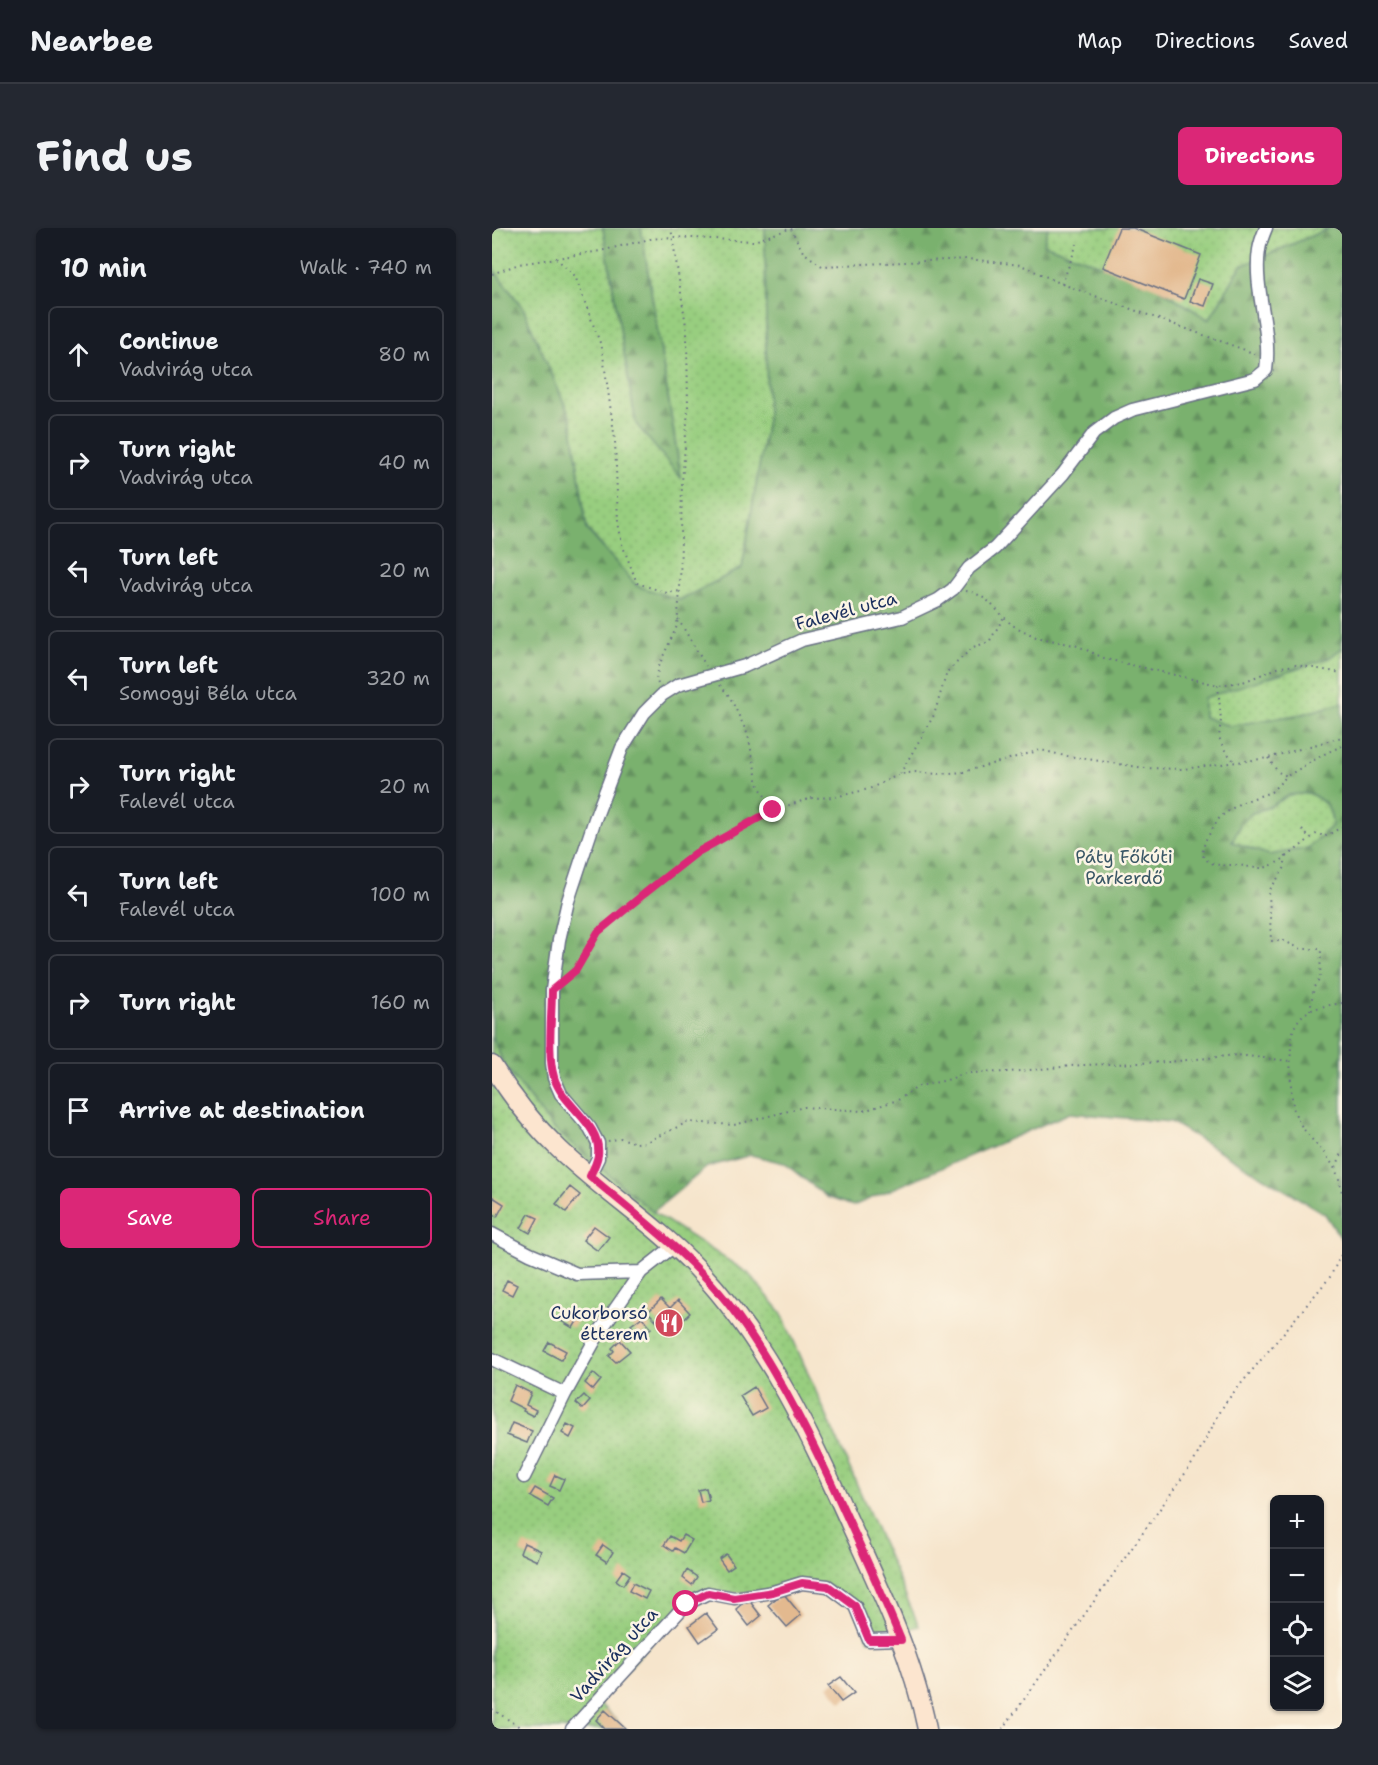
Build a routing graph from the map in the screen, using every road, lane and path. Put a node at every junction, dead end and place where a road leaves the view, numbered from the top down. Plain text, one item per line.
1 (671, 228) edge
2 (792, 228) edge
3 (1266, 228) edge
4 (673, 237) junction
5 (1077, 244) dead end
6 (556, 258) junction
7 (492, 274) edge
8 (1062, 284) junction
9 (1268, 358) junction
10 (952, 589) junction
11 (680, 591) junction
12 (1004, 616) junction
13 (678, 617) junction
14 (1342, 673) edge
15 (712, 675) junction
16 (1218, 685) junction
17 (662, 695) junction
18 (1342, 736) edge
19 (1342, 746) edge
20 (1268, 758) junction
21 (1235, 762) junction
22 (900, 774) junction
23 (1287, 776) junction
24 (773, 810) junction
25 (1342, 827) edge
26 (1302, 830) dead end
27 (1310, 838) junction
28 (1286, 856) junction
29 (552, 990) junction
30 (1342, 1004) edge
31 (1310, 1011) junction
32 (1290, 1061) junction
33 (492, 1065) edge
34 (598, 1143) junction
35 (1342, 1154) edge
36 (1336, 1169) junction
37 (590, 1176) junction
38 (1342, 1194) edge
39 (492, 1234) edge
40 (674, 1246) junction
41 (1342, 1252) edge
42 (641, 1272) junction
43 (492, 1359) edge
44 (565, 1394) junction
45 (524, 1477) dead end
46 (901, 1640) junction
47 (492, 1709) edge
48 (523, 1729) edge
49 (572, 1729) edge
50 (927, 1729) edge
51 (1003, 1729) edge

1 - 4 path
2 - 4 path
2 - 8 path
3 - 9 street
4 - 6 path
4 - 11 path
5 - 8 path
6 - 7 path
6 - 11 path
8 - 9 path
9 - 10 street, Falevél utca
10 - 12 path
10 - 15 street, Falevél utca
11 - 13 path
12 - 16 path
12 - 22 path
13 - 15 path
13 - 17 path
14 - 16 path
15 - 17 street, Falevél utca
15 - 24 path
16 - 21 path
17 - 29 street, Falevél utca
18 - 20 path
19 - 23 path
20 - 21 path
20 - 23 path
21 - 22 path
22 - 24 path
23 - 28 path
24 - 29 path
25 - 27 path
26 - 27 path
27 - 28 path
28 - 31 path
29 - 34 street, Falevél utca
30 - 31 path
31 - 32 path
32 - 34 path
32 - 36 path
33 - 37 main road
34 - 37 street
35 - 36 path
36 - 38 path
37 - 40 main road
39 - 42 street
40 - 42 street
40 - 46 main road
41 - 51 path
42 - 44 street
43 - 44 street
44 - 45 street
46 - 49 street, Vadvirág utca
46 - 50 main road
47 - 48 path

